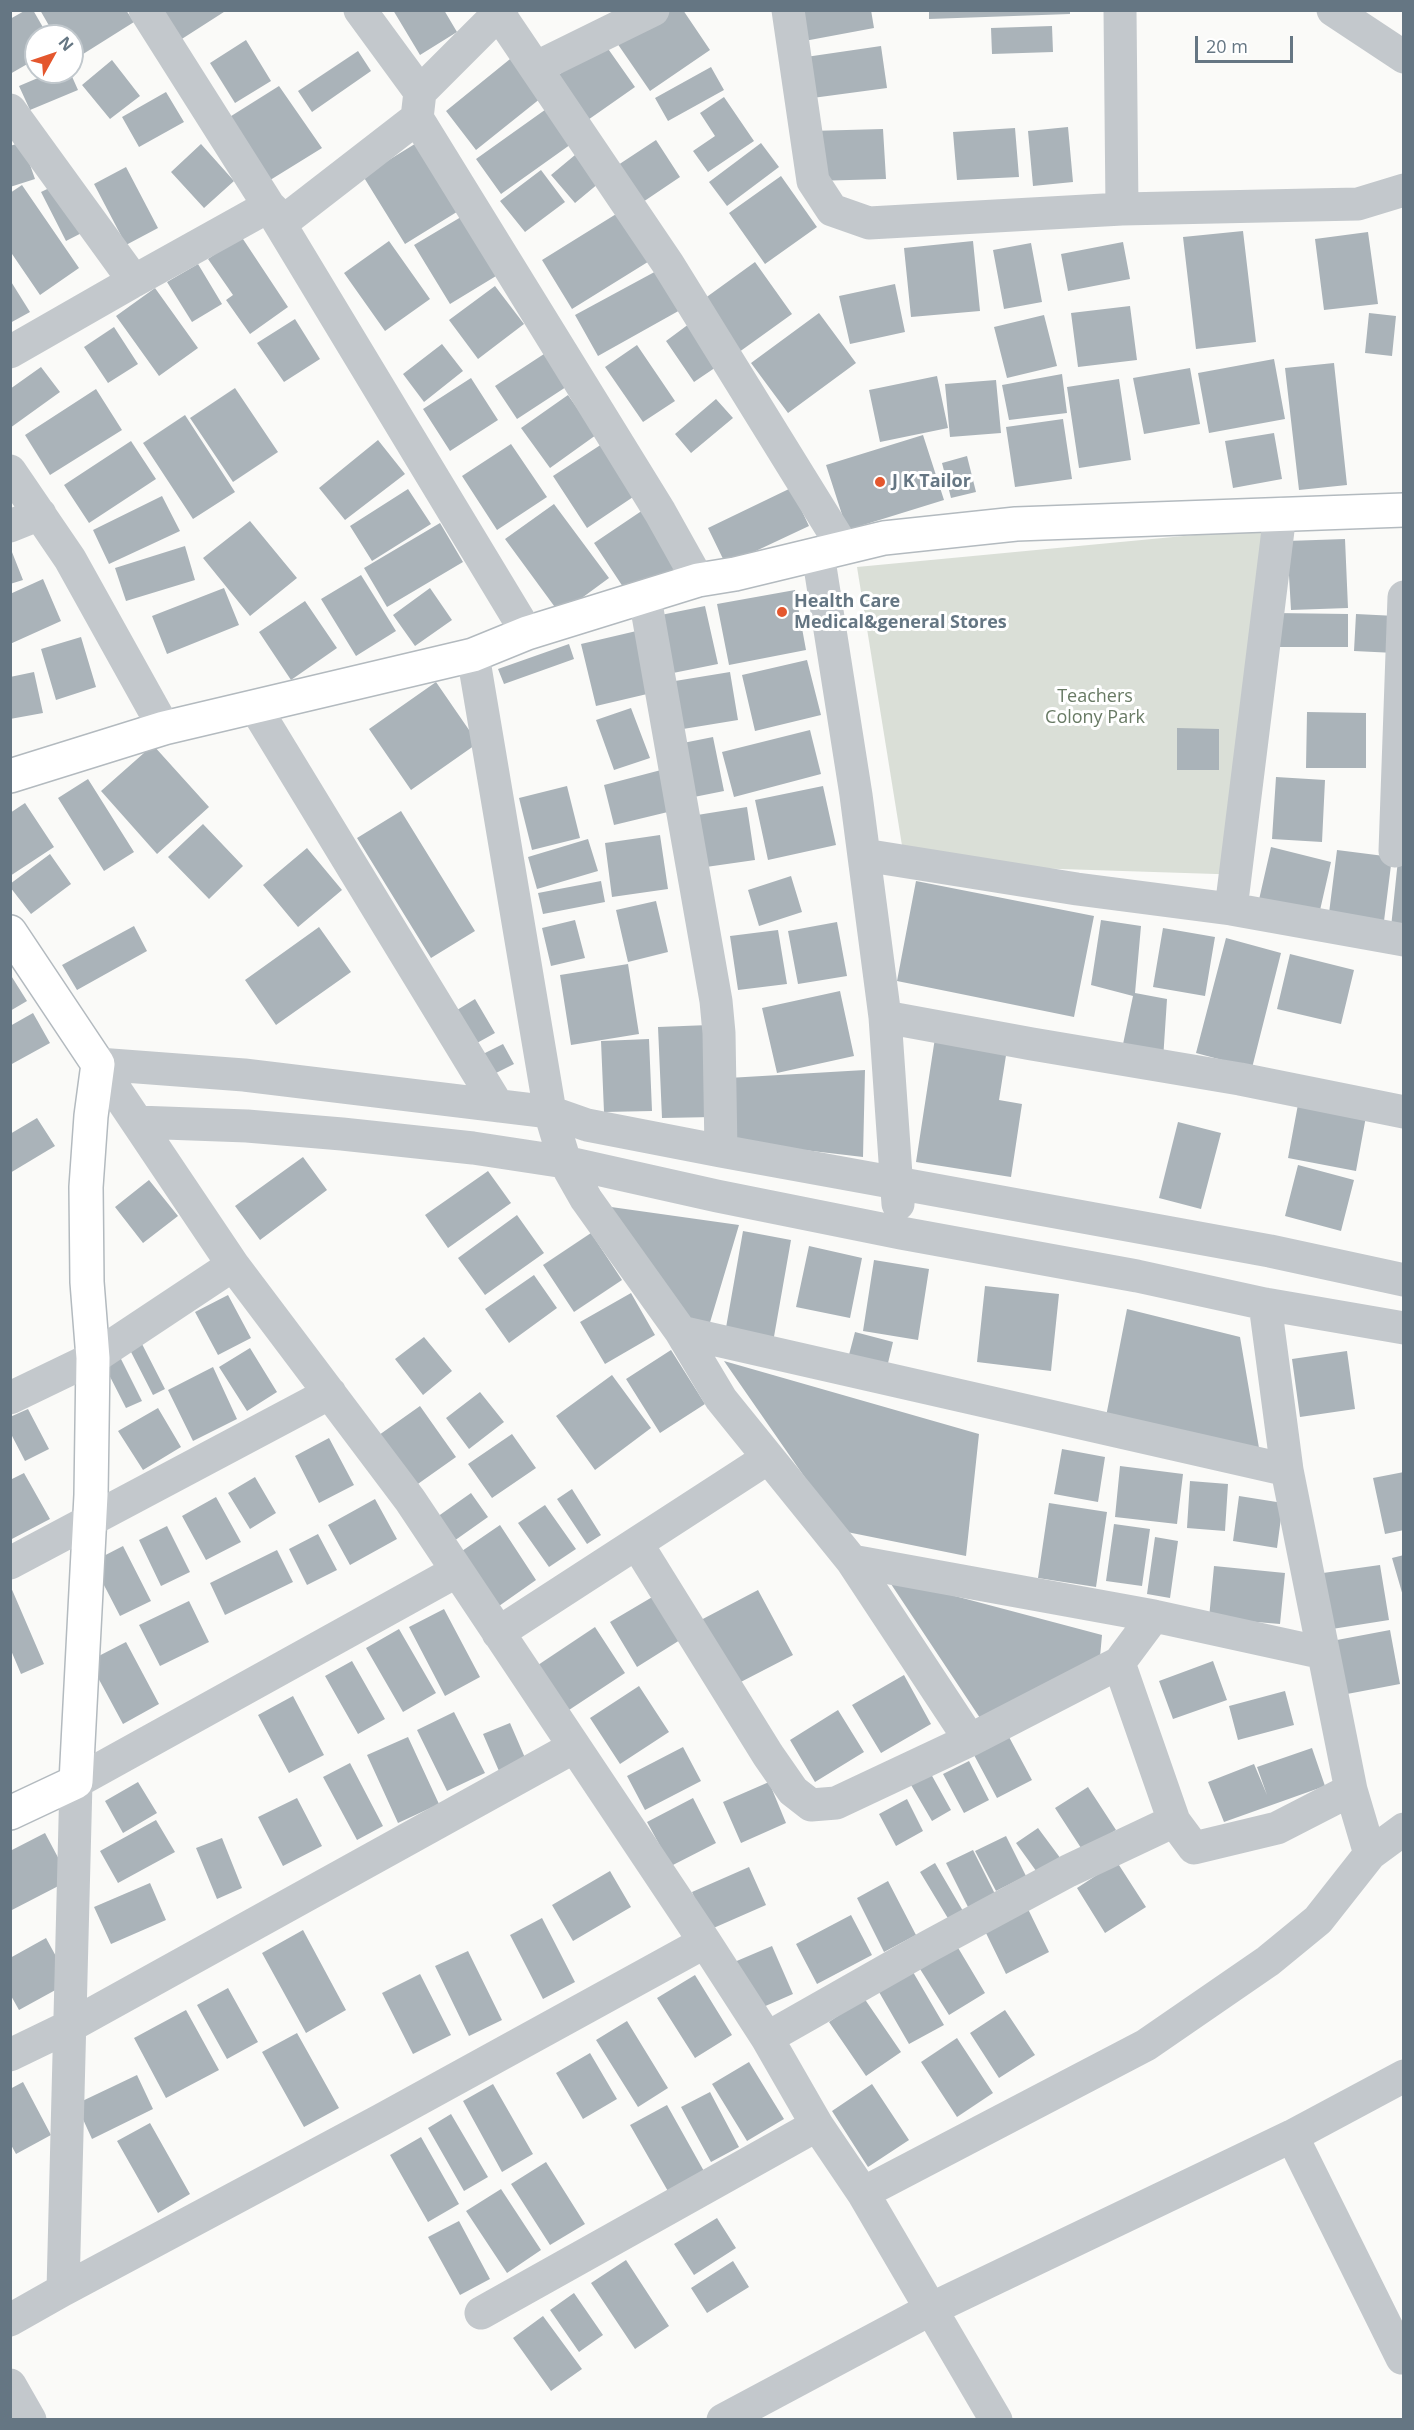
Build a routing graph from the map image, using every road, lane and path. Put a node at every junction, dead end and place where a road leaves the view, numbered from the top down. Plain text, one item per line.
1 (145, 10) edge
2 (360, 10) edge
3 (653, 10) edge
4 (788, 10) edge
5 (1120, 10) edge
6 (1333, 10) edge
7 (500, 12) edge
8 (1404, 57) edge
9 (537, 67) junction
10 (419, 105) junction
11 (10, 110) edge
12 (1404, 190) edge
13 (269, 206) junction
14 (1122, 209) junction
15 (134, 281) junction
16 (10, 352) edge
17 (10, 471) edge
18 (1404, 510) edge
19 (1280, 514) junction
20 (25, 520) edge
21 (831, 551) junction
22 (698, 580) junction
23 (1404, 597) edge
24 (645, 598) junction
25 (527, 633) junction
26 (473, 655) junction
27 (255, 707) junction
28 (164, 728) junction
29 (10, 776) edge
30 (1395, 851) dead end
31 (864, 855) junction
32 (1231, 909) junction
33 (10, 932) edge
34 (1404, 940) edge
35 (885, 1017) junction
36 (98, 1064) junction
37 (311, 1083) junction
38 (498, 1106) junction
39 (550, 1112) junction
40 (1404, 1112) edge
41 (137, 1122) junction
42 (342, 1134) junction
43 (721, 1151) junction
44 (565, 1162) junction
45 (895, 1183) junction
46 (901, 1233) junction
47 (233, 1265) junction
48 (1404, 1280) edge
49 (1265, 1304) junction
50 (1404, 1328) edge
51 (681, 1332) junction
52 (93, 1358) junction
53 (330, 1394) junction
54 (10, 1398) edge
55 (768, 1458) junction
56 (1287, 1470) junction
57 (89, 1522) junction
58 (637, 1544) junction
59 (852, 1561) junction
60 (10, 1563) edge
61 (457, 1571) junction
62 (1154, 1616) junction
63 (498, 1633) junction
64 (1323, 1653) junction
65 (1119, 1663) junction
66 (970, 1740) junction
67 (574, 1747) junction
68 (76, 1782) junction
69 (1351, 1790) junction
70 (10, 1813) edge
71 (1174, 1821) junction
72 (1404, 1829) edge
73 (1370, 1854) junction
74 (705, 1942) junction
75 (69, 2026) junction
76 (767, 2038) junction
77 (10, 2055) edge
78 (1404, 2076) edge
79 (817, 2125) junction
80 (1292, 2136) junction
81 (863, 2193) junction
82 (63, 2290) junction
83 (931, 2309) junction
84 (481, 2313) dead end
85 (10, 2320) edge
86 (1403, 2359) edge
87 (10, 2385) edge
88 (30, 2420) edge
89 (723, 2420) edge
90 (996, 2420) edge

1 - 13 street
2 - 10 street
3 - 9 street
4 - 14 street
5 - 14 street
6 - 8 street
7 - 9 street
7 - 10 street
9 - 21 street
10 - 13 street
10 - 22 street
11 - 15 street
12 - 14 street
13 - 15 street
13 - 25 street
15 - 16 street
17 - 20 street
18 - 19 street
19 - 21 street
19 - 32 street
20 - 28 street
21 - 22 street
21 - 31 street
22 - 24 street
23 - 30 street
24 - 25 street
24 - 43 street
25 - 26 street
26 - 27 street
26 - 39 street
27 - 28 street
27 - 38 street
28 - 29 street
31 - 32 street
31 - 35 street
32 - 34 street
33 - 36 street
35 - 40 street
35 - 45 street
36 - 37 street
36 - 41 street
36 - 52 street
37 - 38 street
37 - 42 street
38 - 39 street
39 - 43 street
39 - 44 street
41 - 42 street
41 - 47 street
42 - 44 street
43 - 45 street
44 - 46 street
44 - 51 street
45 - 46 street
45 - 48 street
46 - 49 street
47 - 52 street
47 - 53 street
49 - 50 street
49 - 56 street
51 - 55 street
51 - 56 street
52 - 54 street
52 - 57 street
53 - 57 street
53 - 61 street
55 - 58 street
55 - 59 street
56 - 64 street
57 - 60 street
57 - 68 street
58 - 63 street
58 - 66 street
59 - 62 street
59 - 66 street
61 - 63 street
61 - 68 street
62 - 64 street
62 - 65 street
63 - 67 street
64 - 69 street
65 - 66 street
65 - 71 street
67 - 74 street
67 - 75 street
68 - 70 street
68 - 75 street
69 - 71 street
69 - 73 street
71 - 76 street
72 - 73 street
73 - 81 street
74 - 76 street
74 - 82 street
75 - 77 street
75 - 82 street
76 - 79 street
78 - 80 street
79 - 81 street
79 - 84 street
80 - 83 street
80 - 86 street
81 - 83 street
82 - 85 street
83 - 89 street
83 - 90 street
87 - 88 street

